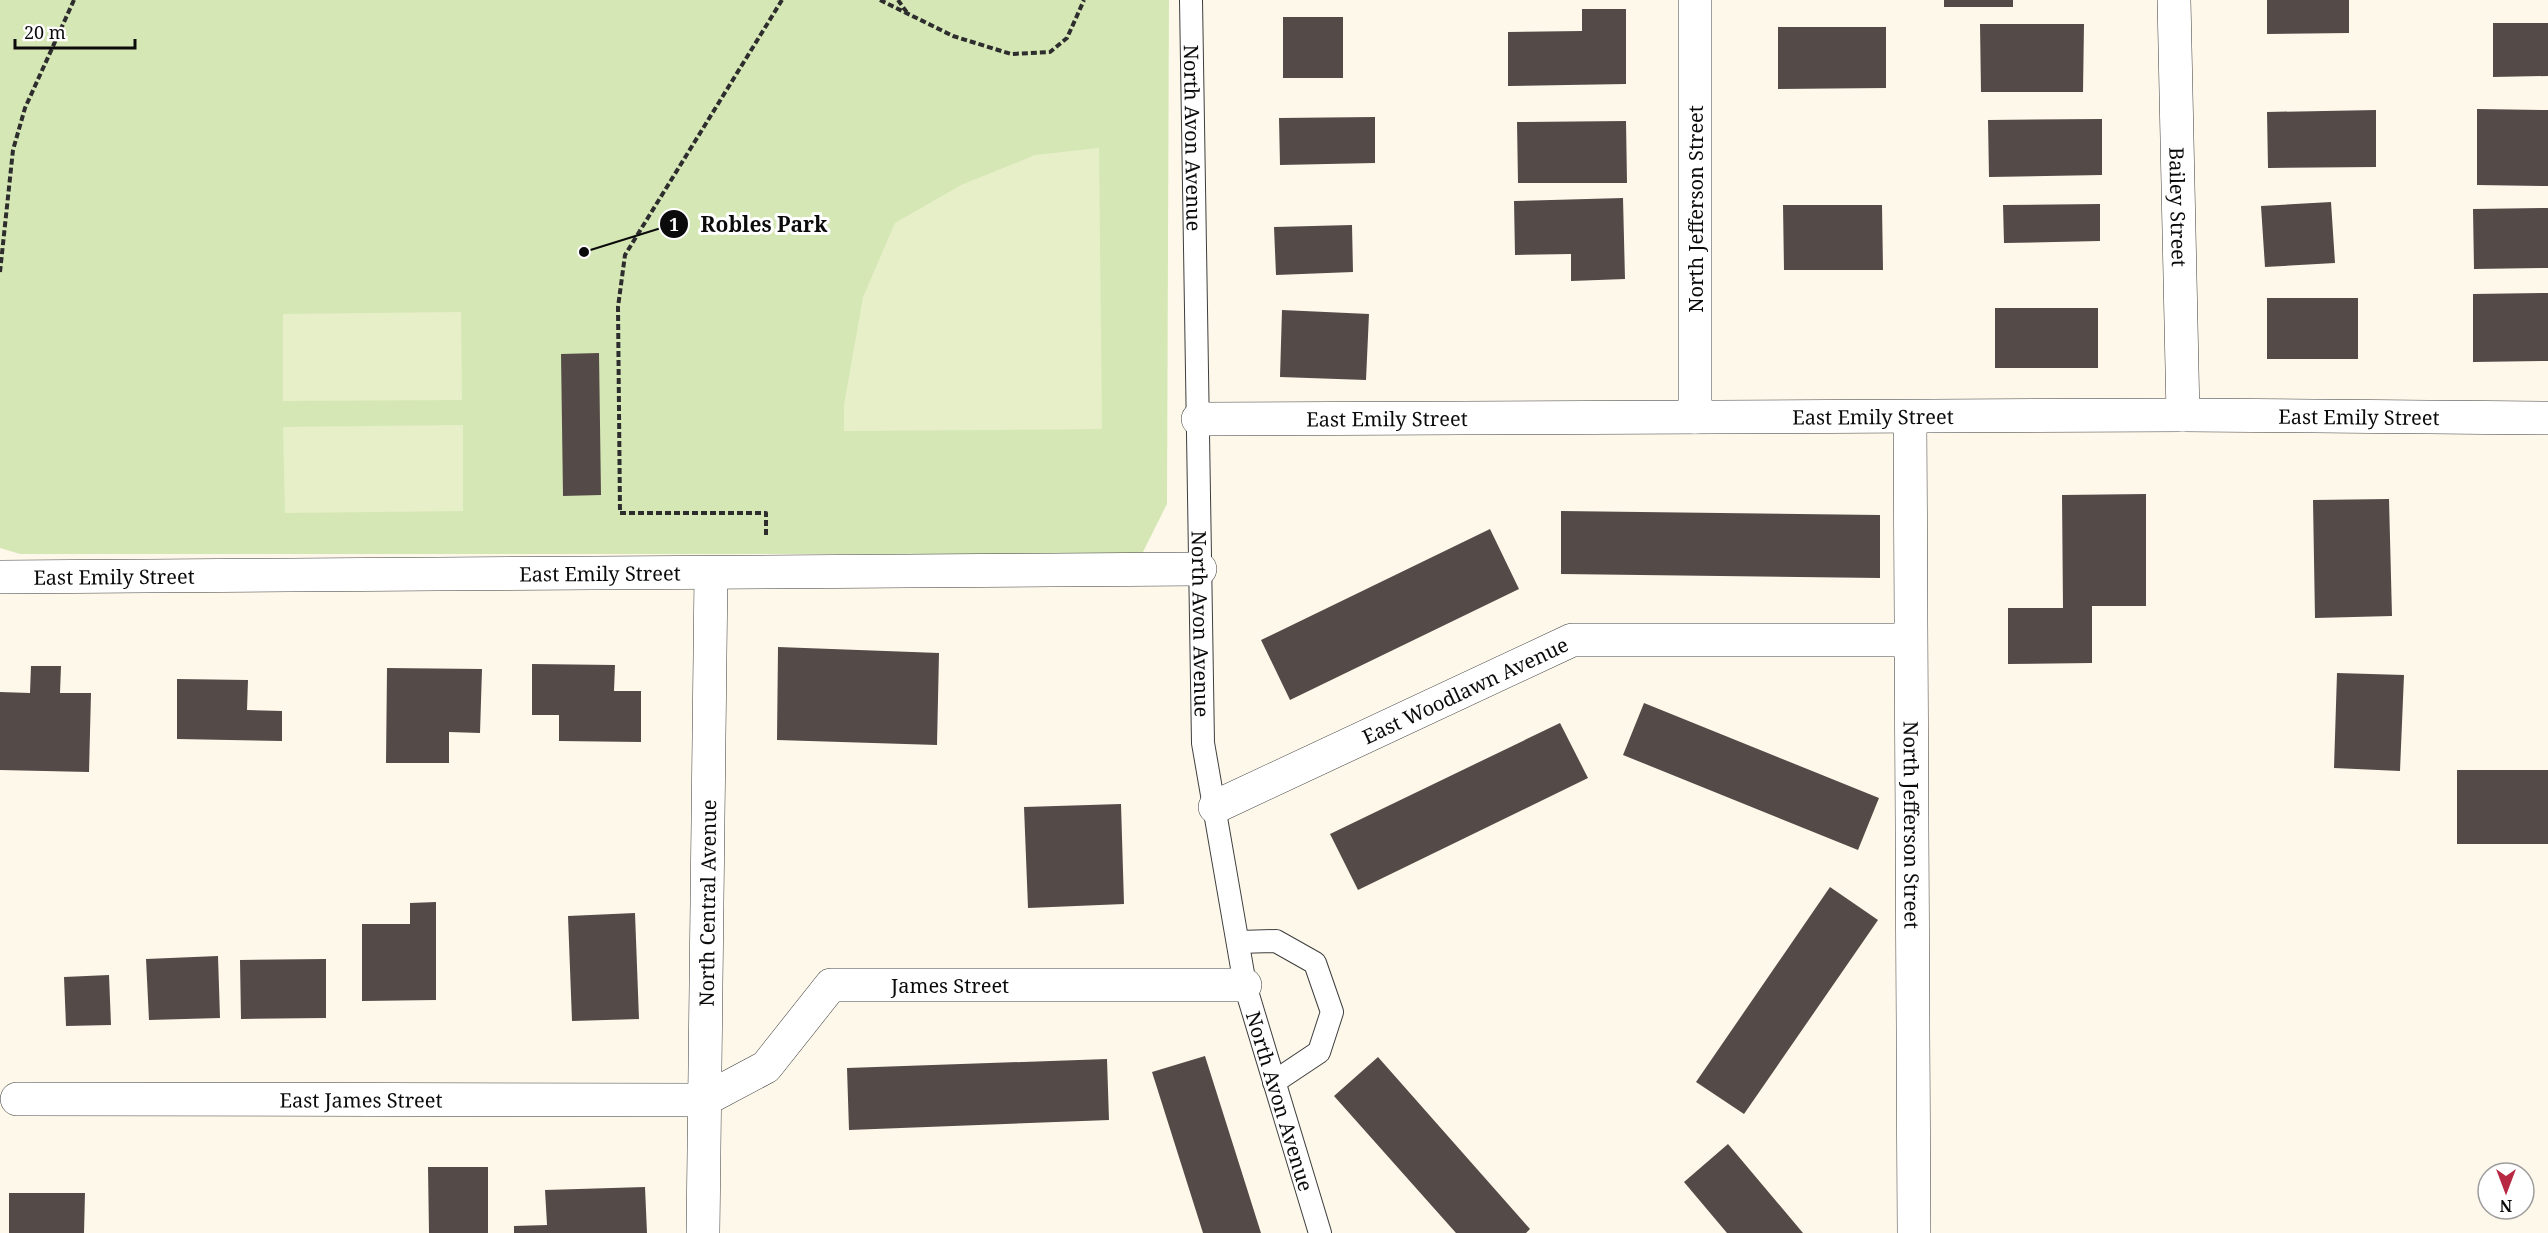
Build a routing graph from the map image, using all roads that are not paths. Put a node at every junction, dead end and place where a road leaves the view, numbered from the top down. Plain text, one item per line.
1 (1191, 0) edge
2 (1695, 0) edge
3 (2174, 0) edge
4 (2183, 415) junction
5 (1695, 417) junction
6 (1910, 417) junction
7 (1198, 418) junction
8 (2548, 418) edge
9 (1200, 569) junction
10 (711, 573) junction
11 (0, 577) edge
12 (1910, 640) junction
13 (1215, 807) junction
14 (1239, 942) junction
15 (1245, 985) junction
16 (1274, 1082) junction
17 (17, 1099) dead end
18 (704, 1100) junction
19 (703, 1233) edge
20 (1320, 1233) edge
21 (1914, 1233) edge

1 - 7 lane, North Avon Avenue
2 - 5 street, North Jefferson Street
3 - 4 street, Bailey Street
4 - 6 street, East Emily Street
4 - 8 street, East Emily Street
5 - 6 street, East Emily Street
5 - 7 street, East Emily Street
6 - 12 street, North Jefferson Street
7 - 9 lane, North Avon Avenue
9 - 10 street, East Emily Street
9 - 13 lane, North Avon Avenue
10 - 11 street, East Emily Street
10 - 18 street, North Central Avenue
12 - 13 street, East Woodlawn Avenue
12 - 21 street, North Jefferson Street
13 - 14 lane, North Avon Avenue
14 - 15 lane, North Avon Avenue
14 - 16 lane
15 - 16 lane, North Avon Avenue
15 - 18 street, James Street
16 - 20 lane, North Avon Avenue
17 - 18 street, East James Street
18 - 19 street, North Central Avenue

